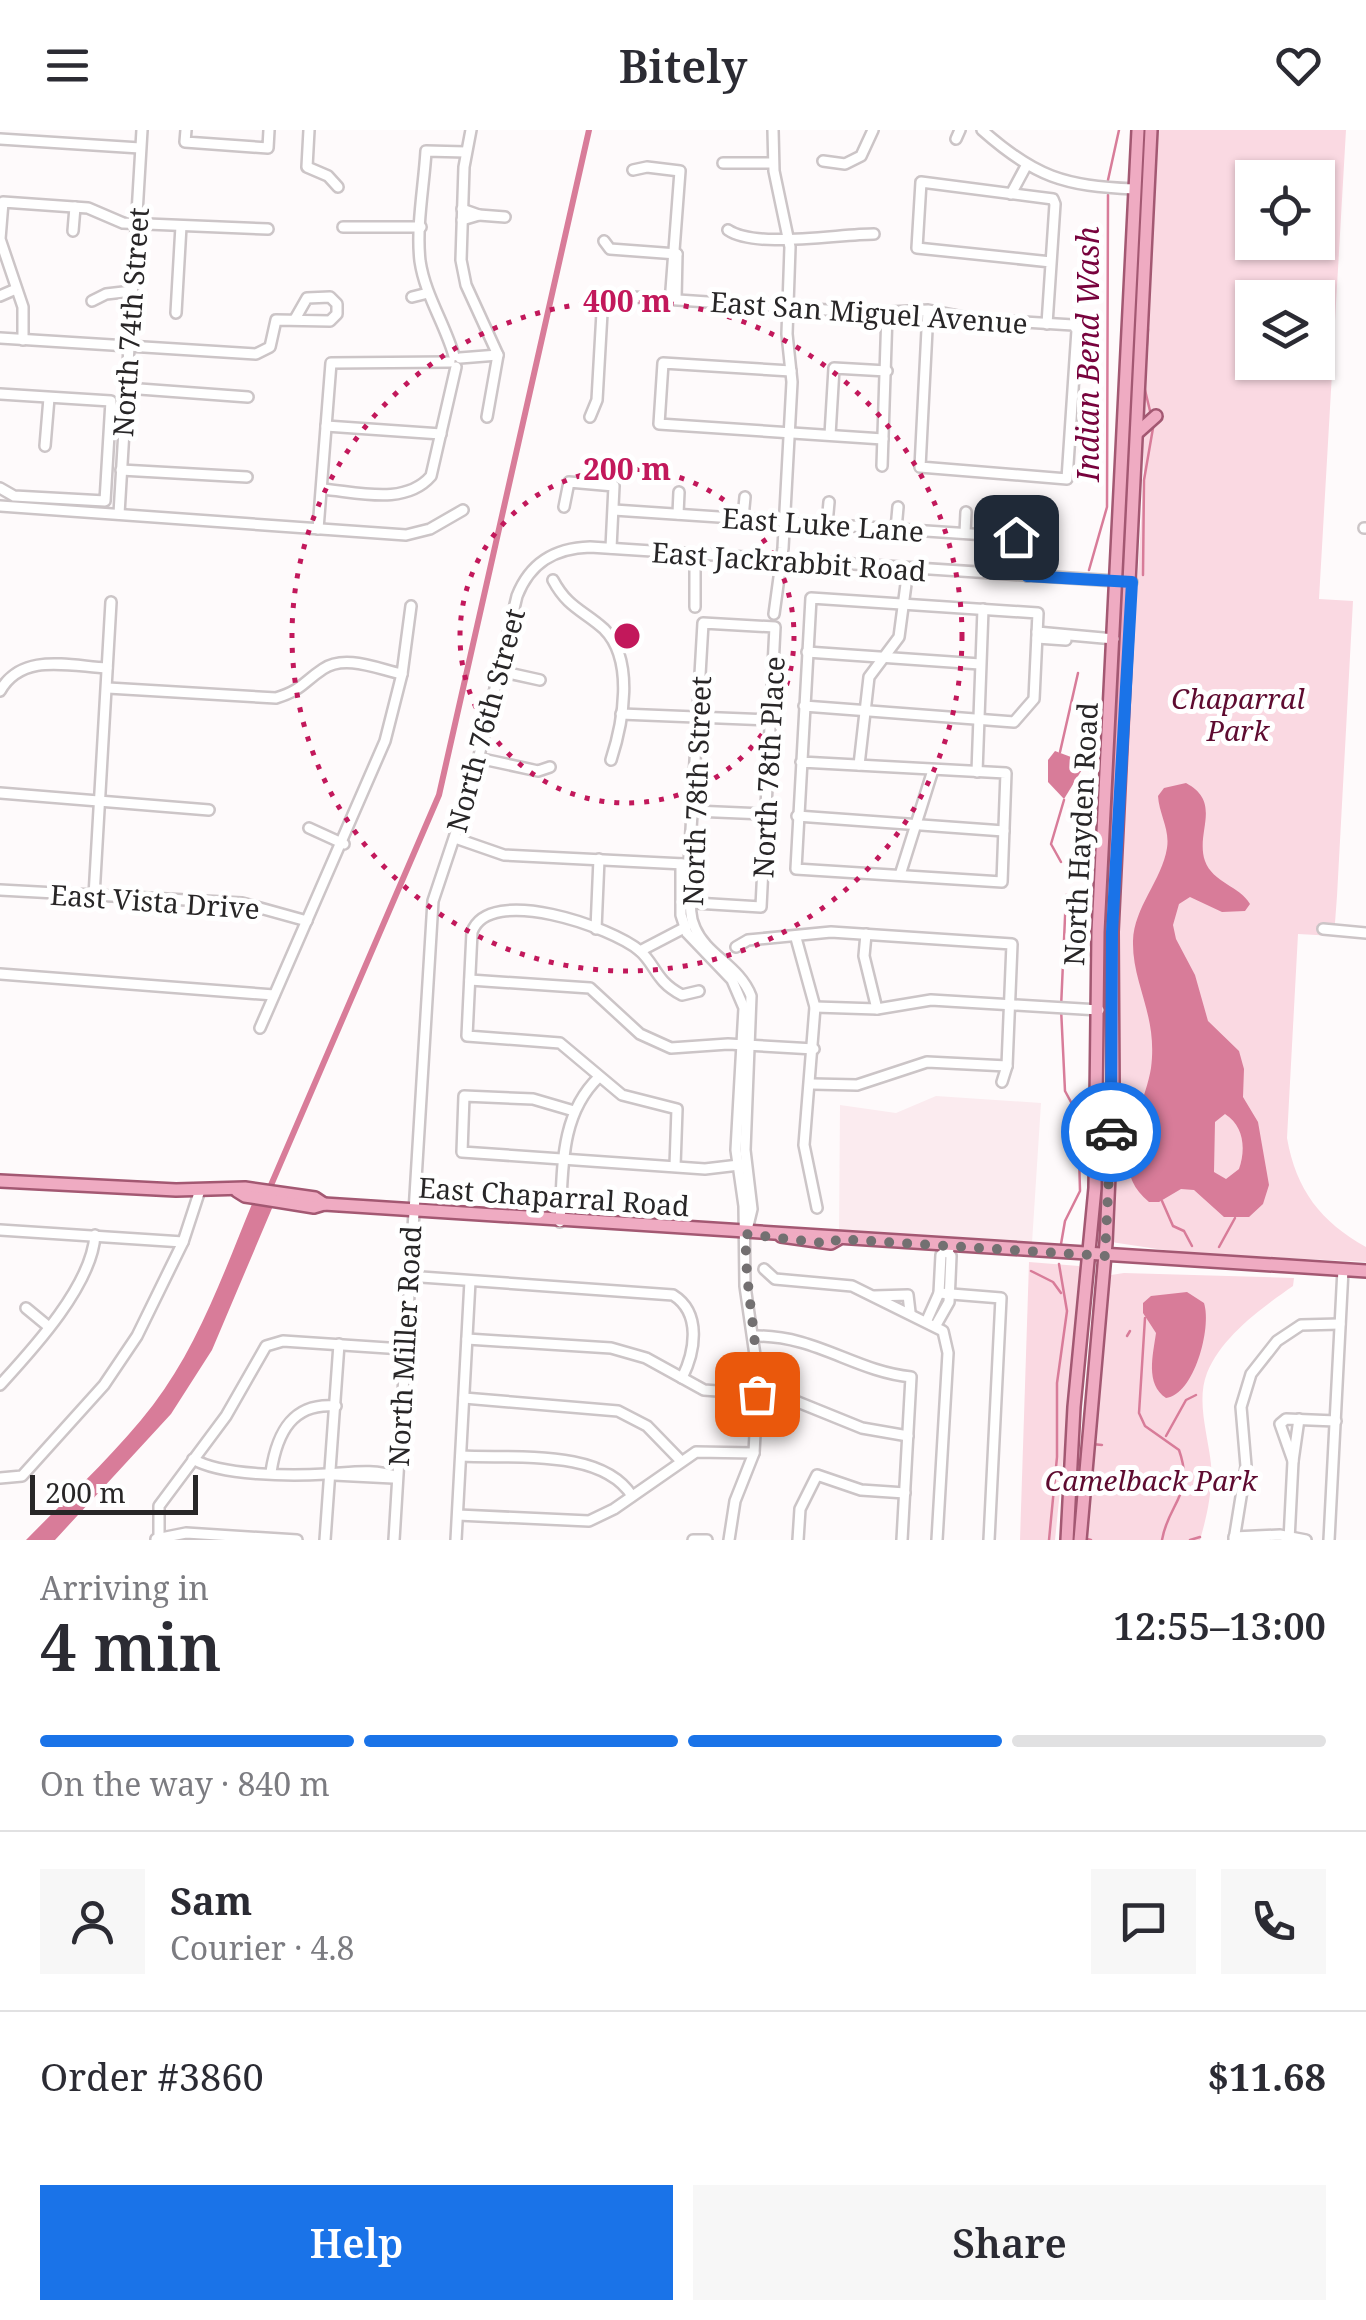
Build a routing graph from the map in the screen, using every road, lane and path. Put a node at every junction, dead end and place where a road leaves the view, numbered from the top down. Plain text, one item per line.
1 (142, 130) edge
2 (186, 130) edge
3 (269, 130) edge
4 (309, 130) edge
5 (471, 130) edge
6 (773, 130) edge
7 (873, 130) edge
8 (982, 130) edge
9 (1138, 130) edge
10 (1151, 130) edge
11 (41, 136) edge
12 (0, 139) edge
13 (140, 148) junction
14 (466, 152) junction
15 (823, 161) dead end
16 (723, 163) dead end
17 (773, 164) junction
18 (1026, 166) junction
19 (634, 170) dead end
20 (338, 187) dead end
21 (1134, 189) junction
22 (1010, 194) junction
23 (75, 207) junction
24 (462, 215) junction
25 (506, 218) dead end
26 (136, 224) junction
27 (182, 226) junction
28 (342, 227) dead end
29 (421, 227) junction
30 (268, 229) dead end
31 (728, 230) dead end
32 (73, 231) dead end
33 (874, 234) dead end
34 (788, 238) junction
35 (604, 241) dead end
36 (677, 254) junction
37 (1051, 262) junction
38 (16, 289) junction
39 (132, 292) junction
40 (428, 292) junction
41 (0, 296) edge
42 (412, 297) dead end
43 (676, 300) junction
44 (92, 302) dead end
45 (790, 307) junction
46 (928, 310) junction
47 (176, 313) dead end
48 (887, 313) junction
49 (296, 319) junction
50 (1047, 324) junction
51 (0, 338) edge
52 (23, 340) junction
53 (128, 346) junction
54 (498, 358) junction
55 (456, 361) junction
56 (887, 371) junction
57 (792, 372) junction
58 (126, 388) junction
59 (0, 394) edge
60 (248, 397) dead end
61 (49, 398) junction
62 (1156, 416) dead end
63 (487, 417) dead end
64 (590, 417) dead end
65 (326, 426) junction
66 (790, 432) junction
67 (1137, 433) junction
68 (441, 434) junction
69 (830, 435) junction
70 (883, 439) junction
71 (45, 446) dead end
72 (882, 466) dead end
73 (121, 470) junction
74 (247, 477) dead end
75 (0, 488) edge
76 (322, 489) junction
77 (679, 492) dead end
78 (745, 497) dead end
79 (829, 502) dead end
80 (0, 506) edge
81 (564, 506) dead end
82 (898, 507) dead end
83 (464, 510) dead end
84 (614, 510) junction
85 (966, 512) dead end
86 (119, 514) junction
87 (678, 514) junction
88 (1036, 516) dead end
89 (743, 518) junction
90 (785, 521) junction
91 (827, 524) junction
92 (896, 528) junction
93 (318, 530) junction
94 (964, 533) junction
95 (1031, 542) junction
96 (611, 548) junction
97 (695, 554) junction
98 (780, 560) junction
99 (908, 569) junction
100 (1027, 576) junction
101 (552, 580) dead end
102 (1117, 582) junction
103 (1132, 582) junction
104 (522, 584) joint
105 (112, 602) dead end
106 (906, 605) junction
107 (411, 606) dead end
108 (695, 607) dead end
109 (983, 610) junction
110 (774, 614) dead end
111 (775, 627) joint
112 (1037, 635) junction
113 (1114, 641) junction
114 (807, 652) junction
115 (886, 657) junction
116 (980, 664) junction
117 (0, 665) edge
118 (107, 668) junction
119 (499, 671) junction
120 (402, 674) junction
121 (9, 676) junction
122 (540, 680) dead end
123 (108, 688) junction
124 (0, 691) edge
125 (804, 706) junction
126 (863, 710) junction
127 (621, 714) junction
128 (698, 717) junction
129 (770, 720) junction
130 (978, 720) junction
131 (478, 758) junction
132 (611, 760) dead end
133 (801, 762) junction
134 (859, 765) junction
135 (550, 767) dead end
136 (934, 770) junction
137 (977, 772) junction
138 (0, 793) edge
139 (101, 799) junction
140 (210, 810) dead end
141 (694, 811) junction
142 (766, 814) junction
143 (798, 816) junction
144 (918, 825) junction
145 (309, 828) dead end
146 (1004, 831) junction
147 (455, 838) junction
148 (344, 844) junction
149 (600, 860) junction
150 (685, 864) junction
151 (900, 875) junction
152 (0, 890) edge
153 (94, 896) junction
154 (686, 903) junction
155 (431, 913) joint
156 (308, 921) junction
157 (689, 926) junction
158 (596, 929) junction
159 (1324, 929) dead end
160 (1366, 933) edge
161 (866, 934) junction
162 (796, 938) junction
163 (736, 947) dead end
164 (640, 951) junction
165 (0, 974) edge
166 (470, 980) junction
167 (699, 991) dead end
168 (274, 995) junction
169 (1011, 1005) junction
170 (814, 1007) junction
171 (877, 1009) junction
172 (1099, 1010) junction
173 (260, 1028) dead end
174 (746, 1045) junction
175 (814, 1049) junction
176 (1008, 1066) junction
177 (598, 1077) junction
178 (1002, 1082) dead end
179 (812, 1084) junction
180 (574, 1111) junction
181 (564, 1160) junction
182 (742, 1164) junction
183 (676, 1166) junction
184 (0, 1181) edge
185 (200, 1190) junction
186 (817, 1208) dead end
187 (411, 1212) junction
188 (560, 1222) junction
189 (0, 1230) edge
190 (746, 1234) junction
191 (95, 1235) junction
192 (182, 1242) junction
193 (948, 1247) junction
194 (1098, 1256) junction
195 (764, 1269) dead end
196 (1343, 1270) junction
197 (1366, 1271) edge
198 (407, 1276) junction
199 (470, 1281) junction
200 (944, 1294) junction
201 (26, 1308) dead end
202 (932, 1323) junction
203 (1340, 1324) junction
204 (49, 1326) junction
205 (754, 1336) junction
206 (468, 1339) junction
207 (339, 1344) junction
208 (404, 1348) junction
209 (682, 1378) junction
210 (0, 1384) edge
211 (757, 1394) junction
212 (464, 1398) junction
213 (336, 1406) junction
214 (1299, 1419) junction
215 (1336, 1421) junction
216 (908, 1436) junction
217 (754, 1453) junction
218 (461, 1456) junction
219 (193, 1459) junction
220 (681, 1462) junction
221 (1293, 1462) junction
222 (271, 1472) junction
223 (332, 1474) junction
224 (397, 1477) junction
225 (0, 1478) edge
226 (904, 1493) junction
227 (632, 1496) junction
228 (458, 1515) junction
229 (1234, 1538) edge
230 (1288, 1538) edge
231 (157, 1539) edge
232 (298, 1540) edge
233 (325, 1540) edge
234 (394, 1540) edge
235 (456, 1540) edge
236 (693, 1540) edge
237 (707, 1540) edge
238 (729, 1540) edge
239 (798, 1540) edge
240 (902, 1540) edge
241 (938, 1540) edge
242 (989, 1540) edge
243 (1068, 1540) edge
244 (1080, 1540) edge
245 (1306, 1540) edge
246 (1329, 1540) edge

1 - 13 street, North 74th Street
2 - 3 street
4 - 20 street
5 - 14 street
6 - 17 street
7 - 15 street
8 - 18 street
9 - 21 main road, North Hayden Road
10 - 67 main road, North Hayden Road
11 - 12 street
11 - 13 street
13 - 26 street, North 74th Street
14 - 24 street
14 - 29 street
16 - 17 street
17 - 34 street
18 - 21 street
18 - 22 street
19 - 36 street
21 - 102 main road, North Hayden Road
22 - 37 street
22 - 37 street
23 - 26 street
23 - 32 street
23 - 38 street
24 - 25 street
24 - 54 street
26 - 27 street
26 - 39 street, North 74th Street
27 - 30 street
27 - 47 street
28 - 29 street
29 - 40 street
31 - 34 street
33 - 34 street
34 - 45 street
35 - 36 street
36 - 43 street
37 - 50 street
38 - 41 street
38 - 52 street
39 - 44 street
39 - 53 street, North 74th Street
40 - 42 street
40 - 55 street
43 - 45 street, East San Miguel Avenue
43 - 64 street, East San Miguel Avenue
45 - 48 street, East San Miguel Avenue
45 - 57 street
46 - 48 street, East San Miguel Avenue
46 - 50 street, East San Miguel Avenue
46 - 50 street, East San Miguel Avenue
48 - 56 street
49 - 49 street
49 - 53 street
51 - 52 street
52 - 53 street
53 - 58 street, North 74th Street
54 - 55 street
54 - 63 street
55 - 65 street
55 - 68 street
56 - 69 street
56 - 70 street
57 - 66 street
57 - 66 street
58 - 60 street
58 - 73 street, North 74th Street
59 - 61 street
61 - 71 street
61 - 75 street
62 - 67 main road
65 - 68 street
65 - 76 street
66 - 69 street
66 - 90 street
67 - 103 main road, North Hayden Road
68 - 76 street
69 - 70 street
70 - 72 street
73 - 74 street
73 - 86 street, North 74th Street
76 - 93 street
77 - 87 street
78 - 89 street
79 - 91 street
80 - 86 street
81 - 84 street
82 - 92 street
83 - 93 street
84 - 87 street, East Luke Lane
84 - 96 street
85 - 94 street
86 - 93 street
87 - 89 street, East Luke Lane
88 - 95 street
89 - 90 street, East Luke Lane
90 - 91 street, East Luke Lane
90 - 98 street
91 - 92 street, East Luke Lane
92 - 94 street, East Luke Lane
94 - 95 street, East Luke Lane
95 - 100 street
96 - 97 street, East Jackrabbit Road
96 - 104 street, East Jackrabbit Road
97 - 98 street, East Jackrabbit Road
97 - 108 street
98 - 99 street, East Jackrabbit Road
98 - 110 street
99 - 100 street, East Jackrabbit Road
99 - 106 street
100 - 102 street, East Jackrabbit Road
101 - 127 street
102 - 103 street, East Jackrabbit Road
102 - 113 main road, North Hayden Road
103 - 194 main road, North Hayden Road
104 - 119 street, North 76th Street
105 - 118 street
106 - 109 street
106 - 114 street
106 - 115 street
107 - 120 street
109 - 112 street
109 - 116 street
111 - 128 street, North 78th Street
111 - 129 street, North 78th Place
112 - 113 street
112 - 130 street
113 - 172 main road, North Hayden Road
114 - 115 street
114 - 125 street
115 - 116 street
115 - 126 street
116 - 130 street
117 - 121 street
118 - 121 street
118 - 123 street
119 - 122 street
119 - 131 street, North 76th Street
120 - 123 street
120 - 148 street
121 - 124 street
123 - 139 street
125 - 126 street
125 - 133 street
126 - 130 street
126 - 134 street
127 - 128 street
127 - 132 street
128 - 129 street
128 - 141 street, North 78th Street
129 - 142 street, North 78th Place
130 - 137 street
131 - 135 street
131 - 147 street, North 76th Street
133 - 134 street
133 - 143 street
134 - 136 street
136 - 137 street
136 - 144 street
137 - 146 street
138 - 139 street
139 - 140 street
139 - 153 street
141 - 142 street
141 - 150 street, North 78th Street
142 - 154 street, North 78th Place
143 - 144 street
143 - 151 street
144 - 146 street
144 - 151 street
145 - 148 street
146 - 151 street
147 - 149 street
147 - 155 street, North 76th Street
148 - 156 street
149 - 150 street
149 - 158 street
150 - 154 street, North 78th Street
152 - 153 street, East Vista Drive
153 - 156 street, East Vista Drive
154 - 157 street, North 78th Street
155 - 187 street, North Miller Road
156 - 168 street
157 - 164 street
157 - 174 street, North 78th Street
158 - 164 street
158 - 166 street
159 - 160 street
161 - 162 street
161 - 169 street
161 - 171 street
162 - 163 street
162 - 170 street
164 - 167 street
165 - 168 street
166 - 174 street
166 - 177 street
168 - 173 street
169 - 171 street
169 - 172 street
169 - 176 street
170 - 171 street
170 - 175 street
172 - 194 main road, North Hayden Road
174 - 175 street
174 - 182 street, North 78th Street
175 - 179 street
176 - 178 street
176 - 179 street
177 - 180 street
177 - 183 street
179 - 186 street
180 - 181 street
180 - 181 street
181 - 183 street
181 - 188 street
182 - 183 street
182 - 190 street, North 78th Street
184 - 185 main road, East Chaparral Road
185 - 187 main road, East Chaparral Road
185 - 192 street
187 - 188 main road, East Chaparral Road
187 - 198 street, North Miller Road
188 - 190 main road, East Chaparral Road
189 - 191 street
190 - 193 main road, East Chaparral Road
190 - 205 street, North 78th Street
191 - 192 street
191 - 204 street
192 - 225 street
193 - 194 main road, East Chaparral Road
193 - 200 street
194 - 196 main road, East Chaparral Road
194 - 243 main road, North Hayden Road
194 - 244 main road, North Hayden Road
195 - 202 street
196 - 197 main road, East Chaparral Road
196 - 203 street
198 - 199 street
198 - 208 street, North Miller Road
199 - 206 street
199 - 209 street
200 - 202 street
200 - 242 street
201 - 204 street
202 - 241 street
203 - 215 street
203 - 229 street
204 - 210 street
205 - 211 street, North 78th Street
205 - 216 street
206 - 209 street
206 - 212 street
207 - 208 street
207 - 213 street
207 - 219 street
208 - 224 street, North Miller Road
209 - 211 street
211 - 216 street
211 - 217 street, North 78th Street
212 - 218 street
212 - 220 street
213 - 222 street
213 - 223 street
214 - 215 street
214 - 221 street
214 - 221 street
215 - 246 street
216 - 226 street
217 - 220 street
217 - 238 street, North 78th Street
218 - 227 street
218 - 228 street
219 - 222 street
219 - 231 street
220 - 227 street
221 - 230 street
222 - 223 street
223 - 224 street
223 - 233 street
224 - 234 street, North Miller Road
226 - 239 street
226 - 240 street
227 - 228 street
228 - 235 street
229 - 230 street
230 - 245 street
231 - 232 street
236 - 237 street

